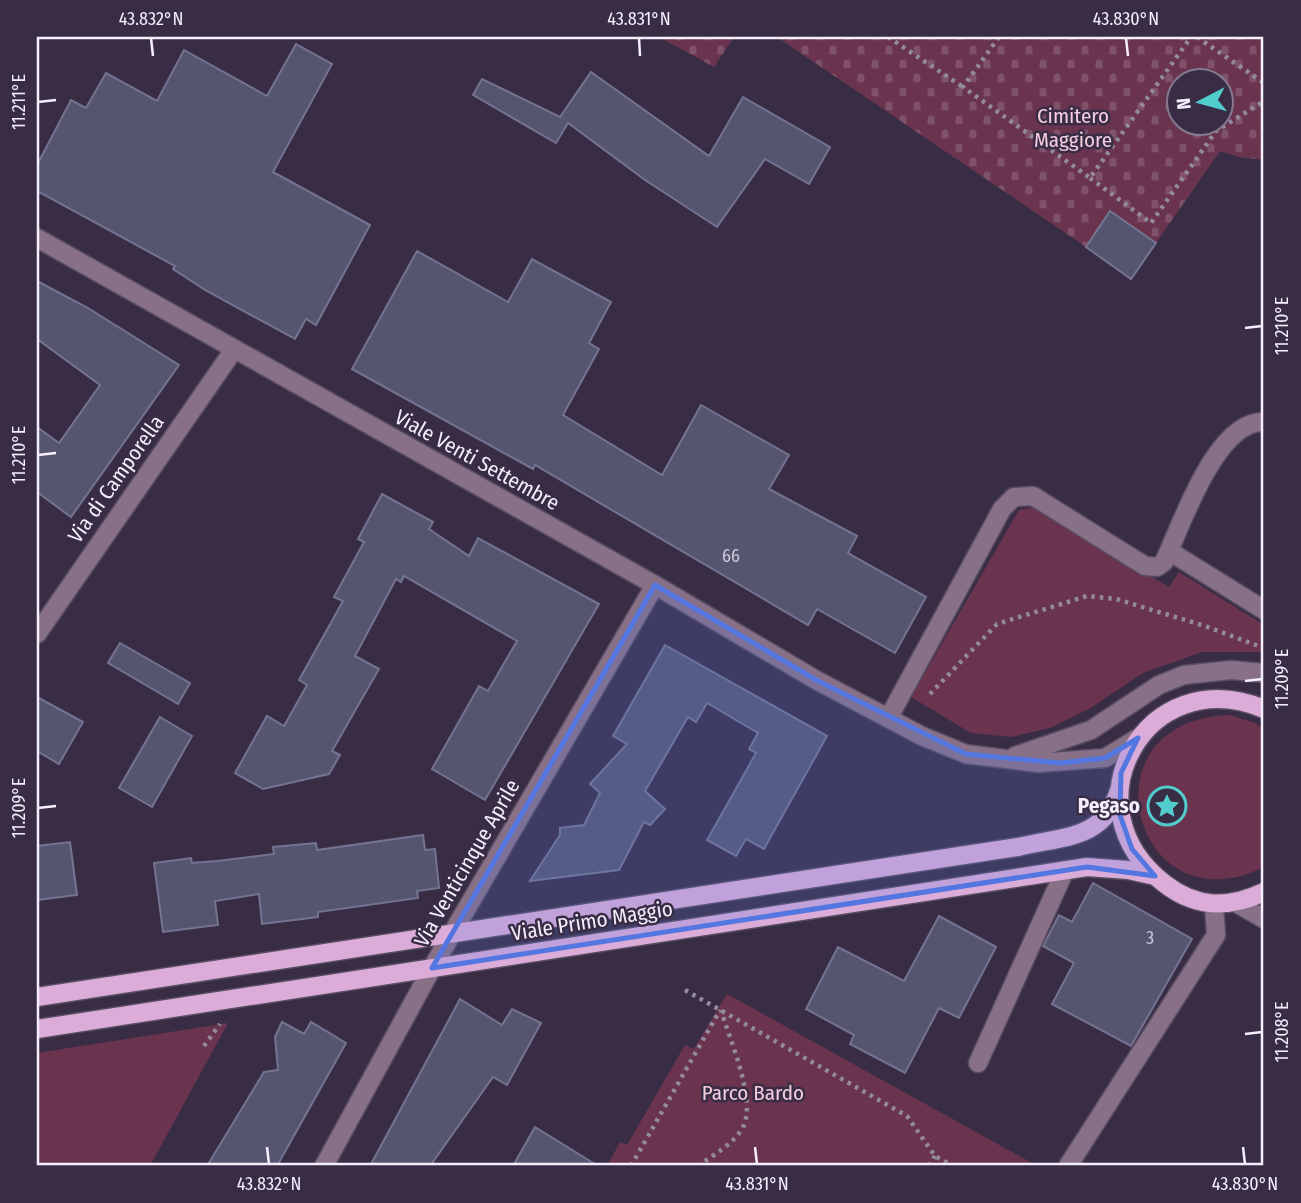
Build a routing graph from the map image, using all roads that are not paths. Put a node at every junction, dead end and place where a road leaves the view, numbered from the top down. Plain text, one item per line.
1 (37, 238) edge
2 (233, 351) junction
3 (1264, 422) edge
4 (1169, 551) junction
5 (655, 585) junction
6 (1264, 610) edge
7 (37, 634) edge
8 (1264, 673) edge
9 (1262, 707) edge
10 (893, 719) junction
11 (1138, 738) junction
12 (1003, 759) junction
13 (1119, 790) junction
14 (1065, 870) junction
15 (1155, 876) junction
16 (1264, 892) edge
17 (1236, 903) junction
18 (1214, 905) junction
19 (1264, 919) edge
20 (453, 934) junction
21 (432, 968) junction
22 (37, 997) edge
23 (37, 1029) edge
24 (978, 1063) dead end
25 (324, 1166) edge
26 (1068, 1166) edge

1 - 2 street, Viale Venti Settembre
2 - 5 street, Viale Venti Settembre
2 - 7 street, Via di Camporella
3 - 4 street
4 - 6 street
4 - 10 street
5 - 10 street, Viale Venti Settembre
5 - 20 street, Via Venticinque Aprile
8 - 12 street
9 - 11 main road
10 - 12 street, Viale Venti Settembre
11 - 12 street, Viale Venti Settembre
11 - 13 main road
13 - 15 main road
13 - 20 main road, Viale Primo Maggio
14 - 15 main road, Viale Primo Maggio
14 - 21 main road, Viale Primo Maggio
14 - 24 street
15 - 18 main road
16 - 17 main road
17 - 18 main road
17 - 19 street
18 - 26 street
20 - 21 street, Via Venticinque Aprile
20 - 22 main road, Viale Primo Maggio
21 - 23 main road, Viale Primo Maggio
21 - 25 street, Via Venticinque Aprile

